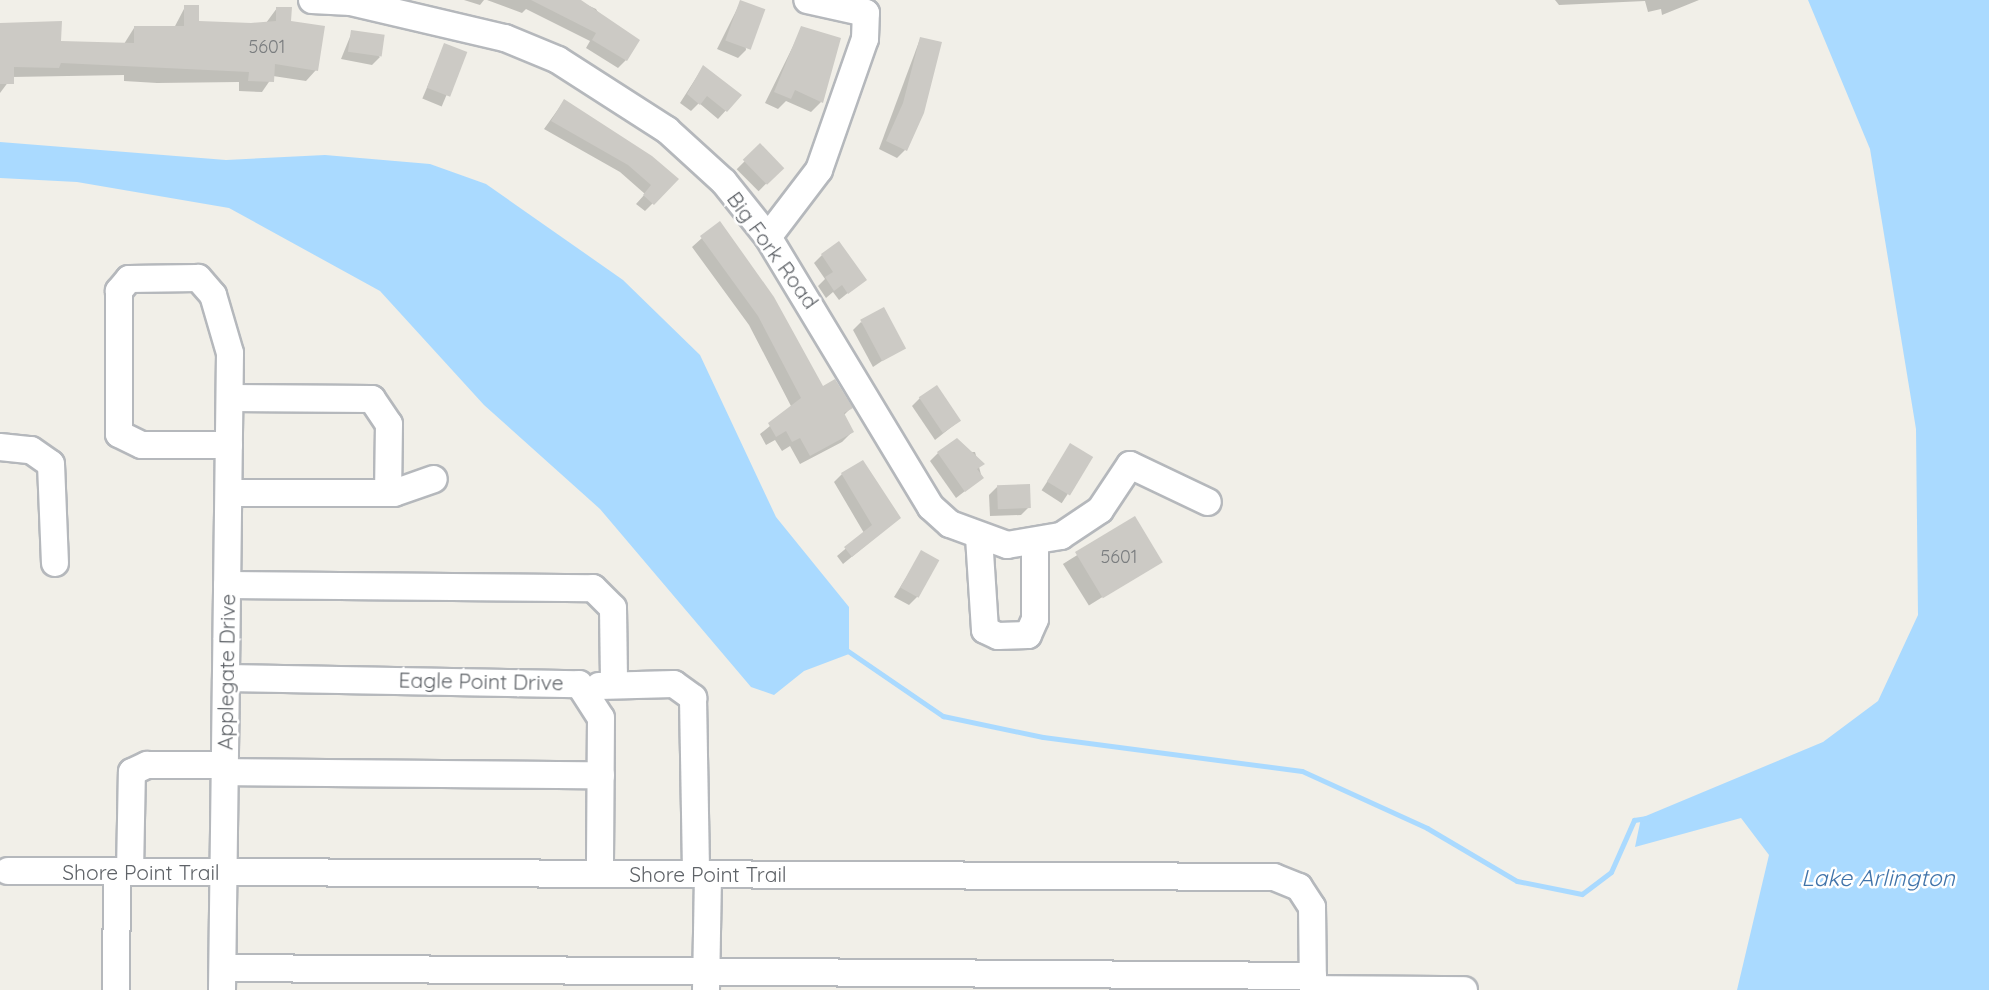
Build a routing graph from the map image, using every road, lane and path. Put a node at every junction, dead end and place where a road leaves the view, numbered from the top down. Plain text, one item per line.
1 (312, 0) edge
2 (807, 0) edge
3 (351, 1) edge
4 (768, 237) junction
5 (230, 398) junction
6 (229, 445) junction
7 (0, 447) edge
8 (434, 479) dead end
9 (229, 493) junction
10 (388, 493) junction
11 (1208, 502) dead end
12 (979, 537) junction
13 (1035, 543) junction
14 (55, 563) dead end
15 (228, 585) junction
16 (226, 678) junction
17 (614, 684) junction
18 (589, 691) junction
19 (225, 769) junction
20 (601, 775) junction
21 (3, 871) edge
22 (123, 872) junction
23 (224, 872) junction
24 (600, 874) junction
25 (702, 874) junction
26 (222, 979) edge
27 (706, 981) edge
28 (1313, 985) edge
29 (116, 990) edge
30 (1464, 990) edge

1 - 3 street, Big Fork Road
2 - 4 street
3 - 4 street, Big Fork Road
4 - 12 street, Big Fork Road
5 - 6 street, Applegate Drive
5 - 6 street, Applegate Drive
5 - 10 street
6 - 9 street, Applegate Drive
7 - 14 street
8 - 10 street
9 - 10 street
9 - 15 street, Applegate Drive
11 - 13 street, Big Fork Road
12 - 13 street, Big Fork Road
12 - 13 street
15 - 16 street, Applegate Drive
15 - 17 street
16 - 18 street, Eagle Point Drive
16 - 19 street, Applegate Drive
17 - 18 street
17 - 25 street
18 - 20 street, Eagle Point Drive
19 - 20 street
19 - 22 street
19 - 23 street, Applegate Drive
20 - 24 street, Eagle Point Drive
21 - 22 street, Shore Point Trail
22 - 23 street, Shore Point Trail
22 - 29 street
23 - 24 street, Shore Point Trail
23 - 26 street, Applegate Drive
24 - 25 street, Shore Point Trail
25 - 27 street
25 - 28 street, Shore Point Trail
26 - 27 street
27 - 28 street
28 - 30 street

